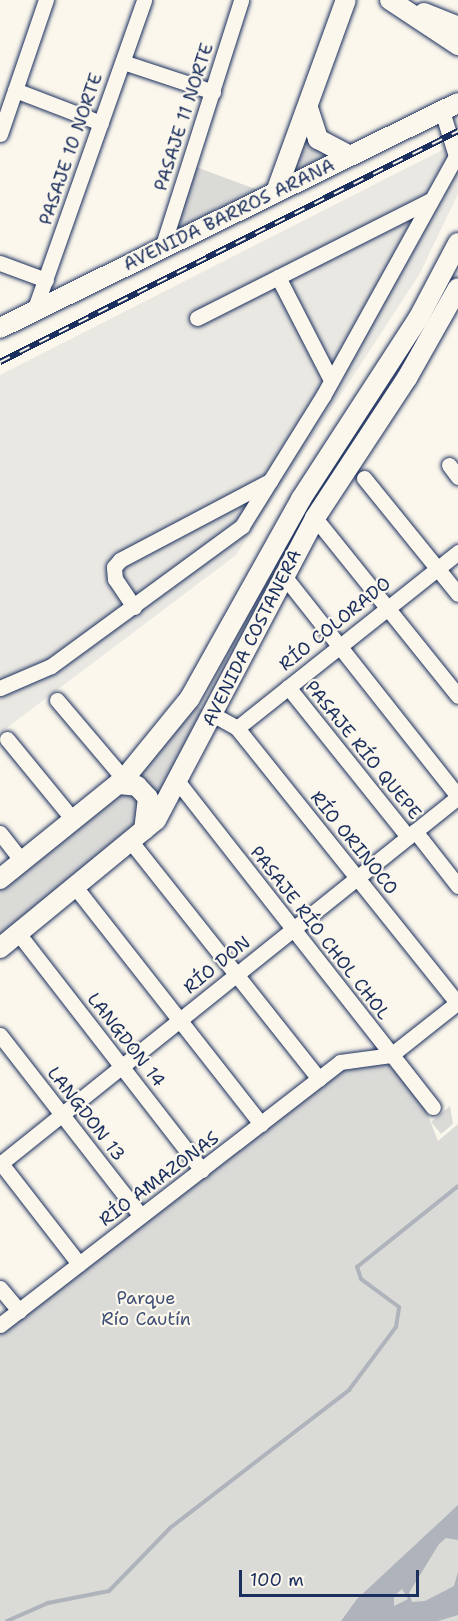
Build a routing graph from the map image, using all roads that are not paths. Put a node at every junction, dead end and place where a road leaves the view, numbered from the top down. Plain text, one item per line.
1 (46, 0) edge
2 (144, 0) edge
3 (241, 0) edge
4 (346, 0) edge
5 (390, 0) edge
6 (394, 0) edge
7 (458, 27) edge
8 (458, 45) edge
9 (123, 62) junction
10 (15, 90) junction
11 (213, 92) junction
12 (308, 105) junction
13 (450, 107) edge
14 (101, 123) junction
15 (0, 134) edge
16 (350, 156) junction
17 (276, 192) junction
18 (432, 200) junction
19 (458, 243) edge
20 (163, 245) junction
21 (0, 263) edge
22 (278, 277) junction
23 (46, 280) junction
24 (458, 288) edge
25 (34, 311) junction
26 (197, 318) dead end
27 (0, 328) edge
28 (331, 380) junction
29 (364, 478) dead end
30 (271, 480) junction
31 (315, 518) junction
32 (458, 552) edge
33 (438, 568) junction
34 (284, 576) junction
35 (458, 594) edge
36 (134, 607) junction
37 (387, 608) junction
38 (338, 647) junction
39 (288, 687) junction
40 (0, 688) edge
41 (458, 696) edge
42 (57, 700) dead end
43 (214, 714) junction
44 (237, 728) junction
45 (7, 739) dead end
46 (122, 781) junction
47 (178, 782) junction
48 (458, 797) edge
49 (74, 821) junction
50 (0, 833) edge
51 (411, 834) junction
52 (138, 838) junction
53 (22, 861) junction
54 (357, 878) junction
55 (0, 879) edge
56 (458, 886) edge
57 (76, 888) junction
58 (292, 930) junction
59 (18, 933) junction
60 (0, 948) edge
61 (236, 974) junction
62 (458, 1003) edge
63 (179, 1020) junction
64 (0, 1035) edge
65 (391, 1055) junction
66 (122, 1066) junction
67 (319, 1079) junction
68 (433, 1107) dead end
69 (62, 1114) junction
70 (261, 1124) junction
71 (0, 1163) edge
72 (202, 1170) junction
73 (141, 1216) junction
74 (79, 1264) junction
75 (0, 1287) edge
76 (18, 1311) junction
77 (0, 1326) edge

1 - 10 street
2 - 9 street, PASAJE 10 NORTE
3 - 11 street, PASAJE 11 NORTE
4 - 12 main road
5 - 8 main road
6 - 7 main road
9 - 11 street
9 - 14 street, PASAJE 10 NORTE
10 - 14 street
10 - 15 street
11 - 20 street, PASAJE 11 NORTE
12 - 16 main road
12 - 17 main road
13 - 16 main road, AVENIDA BARROS ARANA
13 - 18 street
14 - 23 street, PASAJE 10 NORTE
16 - 17 main road, AVENIDA BARROS ARANA
17 - 20 main road, AVENIDA BARROS ARANA
18 - 22 street
18 - 28 street
19 - 46 main road, AVENIDA COSTANERA
20 - 25 main road, AVENIDA BARROS ARANA
21 - 23 street
22 - 26 street
22 - 28 street
23 - 25 street, PASAJE 10 NORTE
24 - 31 main road, AVENIDA COSTANERA
25 - 27 main road, AVENIDA BARROS ARANA
28 - 30 street
29 - 33 street
30 - 36 street
30 - 36 street
31 - 34 main road, AVENIDA COSTANERA
31 - 37 street
32 - 33 street, RÍO COLORADO
33 - 35 street
33 - 37 street, RÍO COLORADO
34 - 38 street
34 - 43 main road, AVENIDA COSTANERA
36 - 40 street
37 - 38 street, RÍO COLORADO
37 - 41 street
38 - 39 street, RÍO COLORADO
38 - 48 street
39 - 44 street, RÍO COLORADO
39 - 51 street, PASAJE RÍO QUEPE
42 - 46 street
43 - 44 street, RÍO ORINOCO
43 - 47 main road, AVENIDA COSTANERA
44 - 54 street, RÍO ORINOCO
45 - 49 street
46 - 49 main road, AVENIDA COSTANERA
46 - 52 main road
47 - 52 main road, AVENIDA COSTANERA
47 - 58 street, PASAJE RÍO CHOL CHOL
48 - 51 street, RÍO DON
49 - 53 main road, AVENIDA COSTANERA
50 - 53 street
51 - 54 street, RÍO DON
51 - 56 street, PASAJE RÍO QUEPE
52 - 57 main road, AVENIDA COSTANERA
52 - 61 street
53 - 55 main road, AVENIDA COSTANERA
54 - 58 street, RÍO DON
54 - 62 street, RÍO ORINOCO
57 - 59 main road, AVENIDA COSTANERA
57 - 63 street
58 - 61 street, RÍO DON
58 - 65 street, PASAJE RÍO CHOL CHOL
59 - 60 main road, AVENIDA COSTANERA
59 - 66 street, LANGDON 14
61 - 63 street, RÍO DON
61 - 67 street
62 - 65 street
63 - 66 street, RÍO DON
63 - 70 street
64 - 69 street, LANGDON 13
65 - 67 street, RÍO AMAZONAS
65 - 68 street, PASAJE RÍO CHOL CHOL
66 - 69 street, RÍO DON
66 - 72 street, LANGDON 14
67 - 70 street, RÍO AMAZONAS
69 - 71 street, RÍO DON
69 - 73 street, LANGDON 13
70 - 72 street, RÍO AMAZONAS
71 - 74 street
72 - 73 street, RÍO AMAZONAS
73 - 74 street, RÍO AMAZONAS
74 - 76 street, RÍO AMAZONAS
75 - 76 street
76 - 77 street, RÍO AMAZONAS

